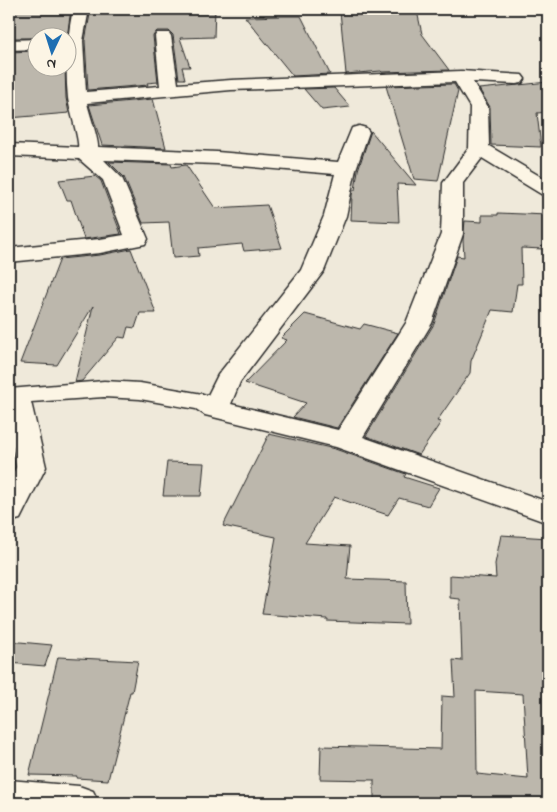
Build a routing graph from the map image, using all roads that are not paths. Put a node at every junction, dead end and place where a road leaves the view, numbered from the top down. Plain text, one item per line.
1 (81, 9) edge
2 (76, 28) edge
3 (163, 36) dead end
4 (28, 44) edge
5 (9, 45) edge
6 (461, 76) junction
7 (75, 78) edge
8 (516, 79) dead end
9 (170, 90) junction
10 (77, 98) junction
11 (359, 132) dead end
12 (479, 148) junction
13 (9, 150) edge
14 (86, 154) junction
15 (346, 169) junction
16 (548, 190) edge
17 (9, 255) edge
18 (12, 396) edge
19 (215, 409) junction
20 (346, 440) junction
21 (9, 512) edge
22 (548, 513) edge
23 (9, 796) edge
24 (79, 803) edge

1 - 2 street
3 - 9 street
4 - 5 street
6 - 8 street
6 - 9 street
6 - 12 street
7 - 10 street
9 - 10 street
10 - 14 street
11 - 15 street
12 - 16 street
12 - 20 street
13 - 14 street
14 - 15 street
14 - 17 street
15 - 19 street
18 - 19 street
18 - 21 street
19 - 20 street
20 - 22 street
23 - 24 street

